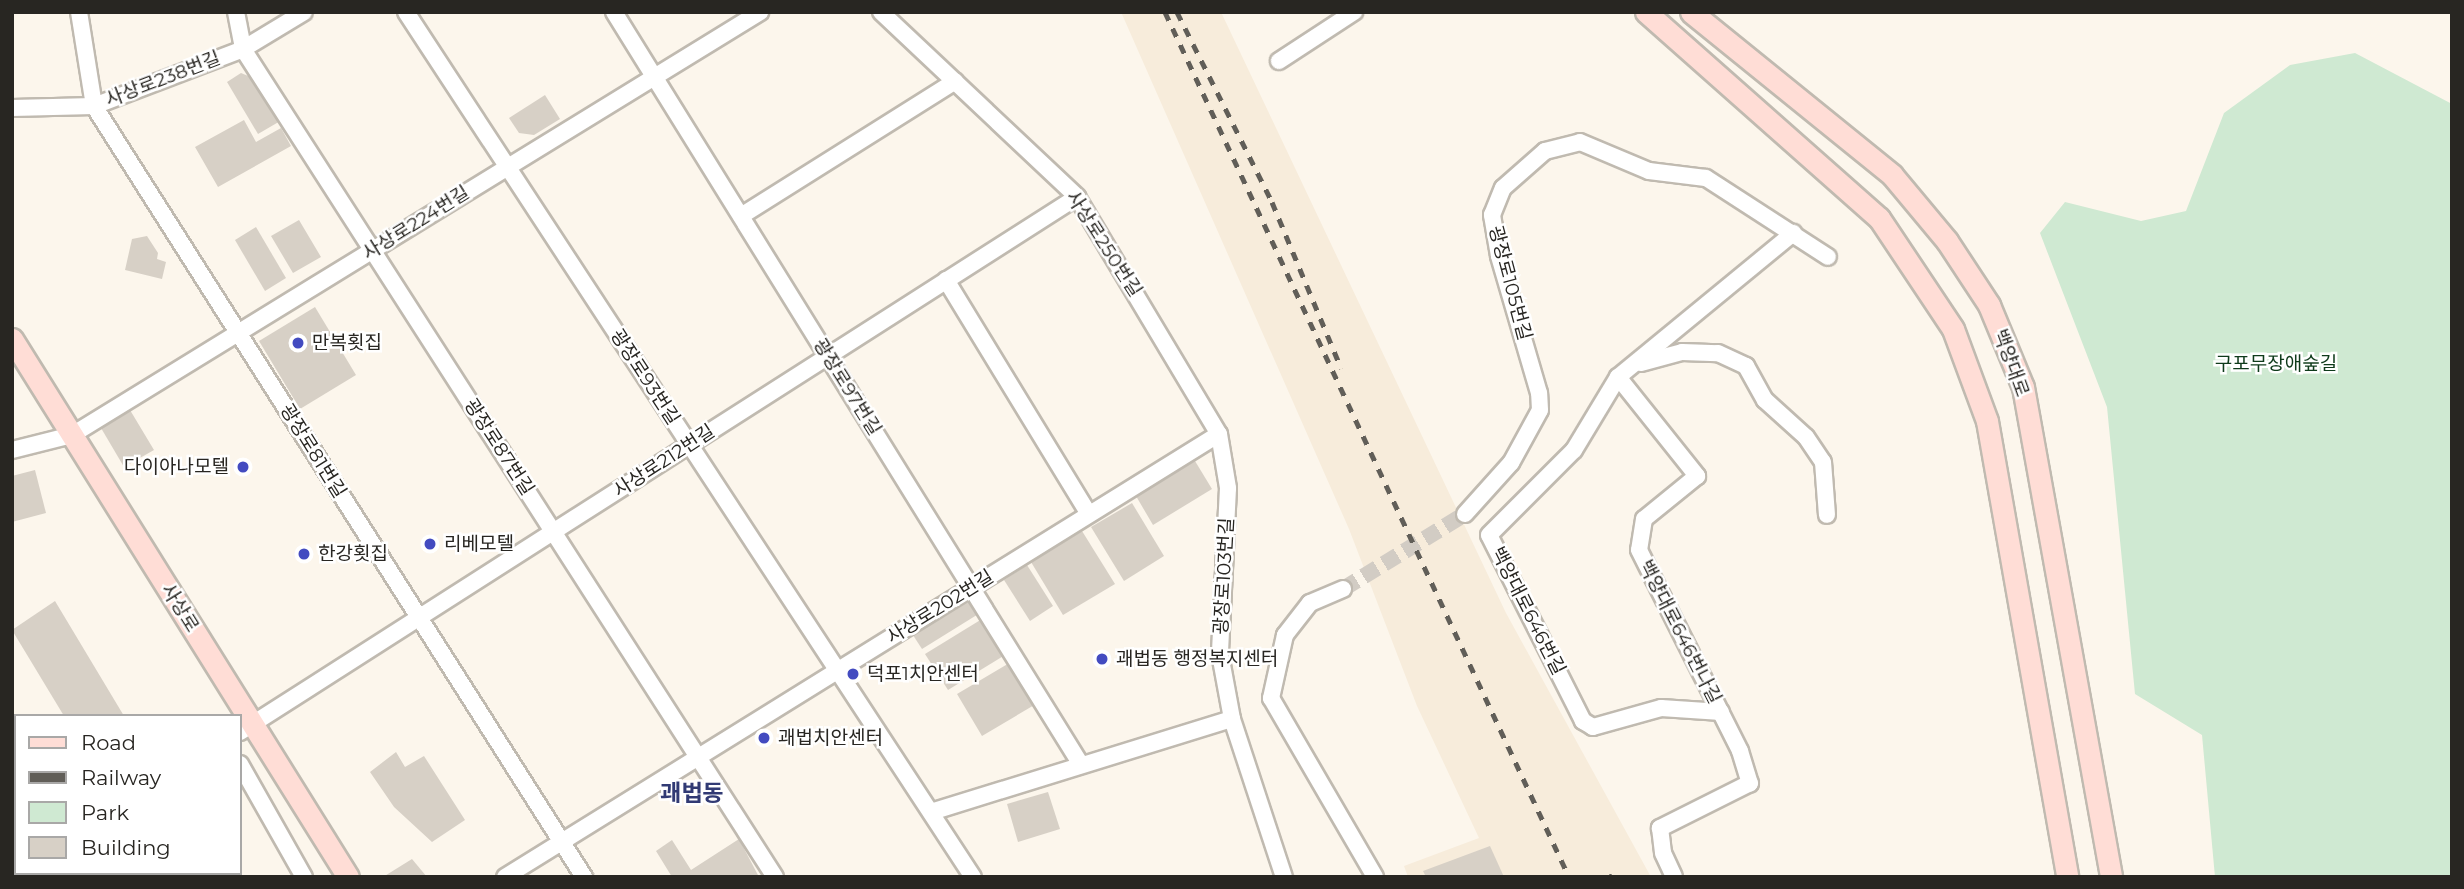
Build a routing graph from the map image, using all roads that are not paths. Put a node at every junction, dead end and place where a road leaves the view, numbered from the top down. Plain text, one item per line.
1 (79, 12) edge
2 (236, 12) edge
3 (304, 12) edge
4 (406, 12) edge
5 (614, 12) edge
6 (760, 12) edge
7 (881, 12) edge
8 (1354, 12) edge
9 (1646, 12) edge
10 (1691, 12) edge
11 (243, 48) junction
12 (1279, 61) dead end
13 (654, 77) junction
14 (955, 82) junction
15 (94, 106) junction
16 (12, 108) edge
17 (508, 167) junction
18 (1077, 197) junction
19 (741, 216) junction
20 (1793, 233) junction
21 (373, 250) junction
22 (1828, 257) dead end
23 (946, 280) junction
24 (237, 333) junction
25 (12, 339) edge
26 (828, 356) junction
27 (1618, 377) junction
28 (1219, 434) junction
29 (72, 435) junction
30 (690, 445) junction
31 (12, 450) edge
32 (1089, 514) junction
33 (1465, 514) tunnel mouth
34 (1827, 515) dead end
35 (553, 532) junction
36 (971, 587) junction
37 (1343, 589) tunnel mouth
38 (419, 618) junction
39 (838, 670) junction
40 (1721, 712) junction
41 (238, 714) edge
42 (1233, 719) junction
43 (246, 728) edge
44 (698, 757) junction
45 (1080, 763) junction
46 (242, 768) edge
47 (931, 812) junction
48 (561, 842) junction
49 (304, 877) edge
50 (348, 877) edge
51 (505, 877) edge
52 (584, 877) edge
53 (775, 877) edge
54 (973, 877) edge
55 (1284, 877) edge
56 (1375, 877) edge
57 (1674, 877) edge
58 (2067, 877) edge
59 (2110, 877) edge

1 - 15 street, 광장로81번길
2 - 11 street, 광장로87번길
3 - 11 street, 사상로238번길
4 - 17 street, 광장로93번길
5 - 13 street, 광장로97번길
6 - 13 street, 사상로224번길
7 - 14 street, 사상로250번길
8 - 12 street
9 - 58 main road
10 - 59 main road, 백양대로
11 - 15 street, 사상로238번길
11 - 21 street, 광장로87번길
13 - 17 street, 사상로224번길
13 - 19 street, 광장로97번길
14 - 18 street, 사상로250번길
14 - 19 street
15 - 16 street, 사상로238번길
15 - 24 street, 광장로81번길
17 - 21 street, 사상로224번길
17 - 30 street, 광장로93번길
18 - 23 street, 사상로212번길
18 - 28 street, 사상로250번길
19 - 26 street, 광장로97번길
20 - 22 street, 광장로105번길
20 - 27 street, 백양대로646번길
20 - 33 street, 광장로105번길
21 - 24 street, 사상로224번길
21 - 35 street, 광장로87번길
23 - 26 street, 사상로212번길
23 - 32 street
24 - 29 street, 사상로224번길
24 - 38 street, 광장로81번길
25 - 29 main road, 사상로
26 - 30 street, 사상로212번길
26 - 36 street, 광장로97번길
27 - 34 street
27 - 40 street, 백양대로646번나길
27 - 40 street, 백양대로646번길
28 - 32 street, 사상로202번길
28 - 42 street, 광장로103번길
29 - 31 street, 사상로224번길
29 - 41 main road, 사상로
30 - 35 street, 사상로212번길
30 - 39 street, 광장로93번길
32 - 36 street, 사상로202번길
35 - 38 street, 사상로212번길
35 - 44 street, 광장로87번길
36 - 39 street, 사상로202번길
36 - 45 street, 광장로97번길
37 - 56 street
38 - 43 street, 사상로212번길
38 - 48 street, 광장로81번길
39 - 44 street, 사상로202번길
39 - 47 street, 광장로93번길
40 - 57 street, 백양대로646번나길
42 - 45 street
42 - 55 street, 광장로103번길
43 - 50 main road, 사상로
44 - 48 street, 사상로202번길
44 - 53 street, 광장로87번길
45 - 47 street
46 - 49 street
47 - 54 street, 광장로93번길
48 - 51 street, 사상로202번길
48 - 52 street, 광장로81번길

